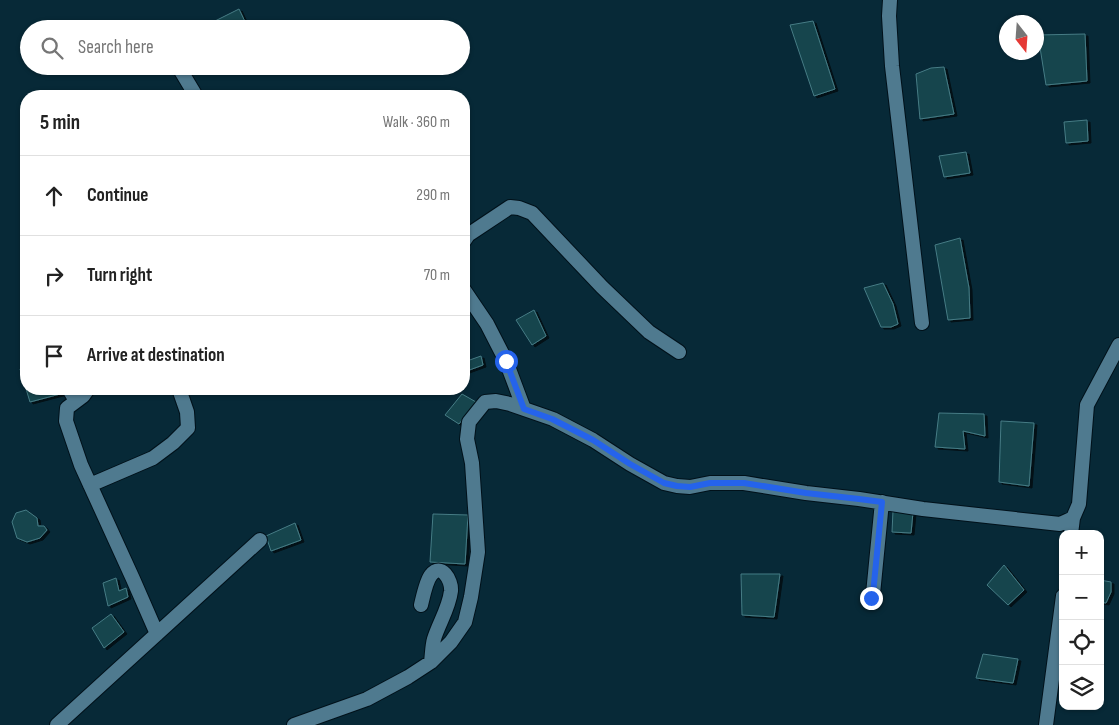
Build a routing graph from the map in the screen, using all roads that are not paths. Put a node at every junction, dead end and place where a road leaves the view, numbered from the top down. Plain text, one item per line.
1 (890, 0) edge
2 (183, 75) edge
3 (192, 90) edge
4 (470, 234) edge
5 (470, 299) edge
6 (922, 324) dead end
7 (1119, 345) edge
8 (679, 352) dead end
9 (73, 395) edge
10 (181, 395) edge
11 (524, 409) junction
12 (90, 484) junction
13 (882, 502) junction
14 (1073, 518) junction
15 (1072, 530) edge
16 (260, 540) dead end
17 (871, 598) dead end
18 (421, 605) dead end
19 (1060, 620) edge
20 (157, 634) junction
21 (431, 662) junction
22 (57, 725) edge
23 (294, 725) edge
24 (1046, 725) edge

1 - 6 street
2 - 3 street
4 - 8 street
5 - 11 street
7 - 14 street
9 - 12 street
10 - 12 street
11 - 13 street
11 - 21 street
12 - 20 street
13 - 14 street
13 - 17 street
14 - 15 street
16 - 20 street
18 - 21 street
19 - 24 street
20 - 22 street
21 - 23 street

